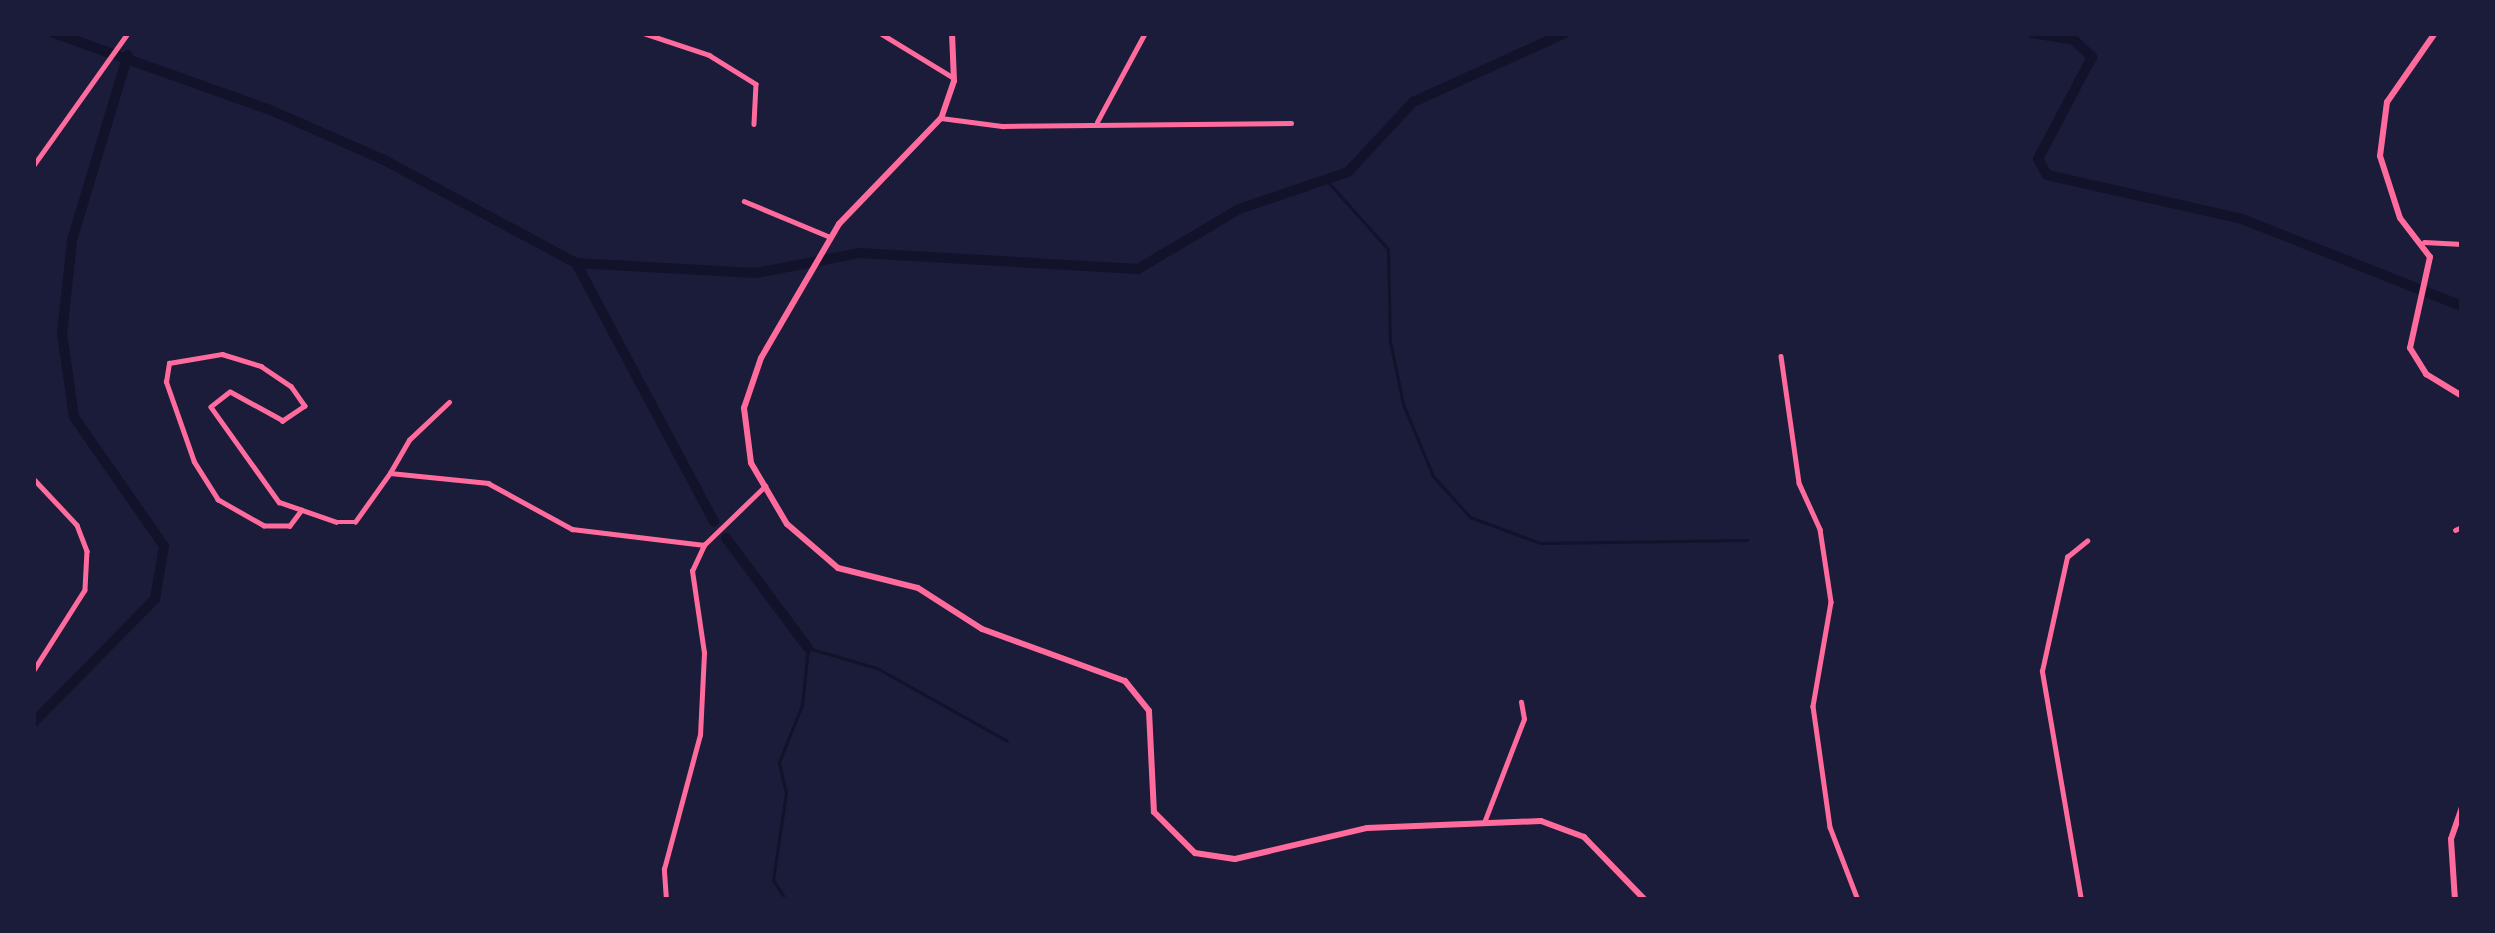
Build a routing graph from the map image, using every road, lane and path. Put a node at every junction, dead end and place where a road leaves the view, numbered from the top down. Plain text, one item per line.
1 (128, 33) edge
2 (643, 33) edge
3 (880, 33) edge
4 (952, 33) edge
5 (1145, 33) edge
6 (2435, 33) edge
7 (952, 77) junction
8 (941, 118) junction
9 (1097, 122) junction
10 (1291, 123) dead end
11 (754, 124) dead end
12 (33, 166) edge
13 (744, 201) dead end
14 (830, 237) junction
15 (2424, 242) junction
16 (2462, 244) edge
17 (1780, 356) dead end
18 (2462, 396) edge
19 (449, 402) dead end
20 (390, 473) junction
21 (33, 478) edge
22 (765, 486) junction
23 (302, 510) junction
24 (2087, 541) dead end
25 (704, 544) junction
26 (33, 672) edge
27 (1521, 702) dead end
28 (2462, 808) edge
29 (1485, 820) junction
30 (665, 900) edge
31 (1645, 900) edge
32 (1858, 900) edge
33 (2081, 900) edge
34 (2456, 900) edge

1 - 12 street
2 - 11 street
3 - 7 street
4 - 7 street
5 - 9 street
6 - 15 street
7 - 8 street
8 - 9 street
8 - 14 street
9 - 10 street
13 - 14 street
14 - 22 street
15 - 16 street
15 - 18 street
17 - 32 street
19 - 20 street
20 - 23 street
20 - 25 street
21 - 26 street
22 - 25 street
22 - 29 street
23 - 23 street
24 - 33 street
25 - 30 street
27 - 29 street
28 - 34 street
29 - 31 street

